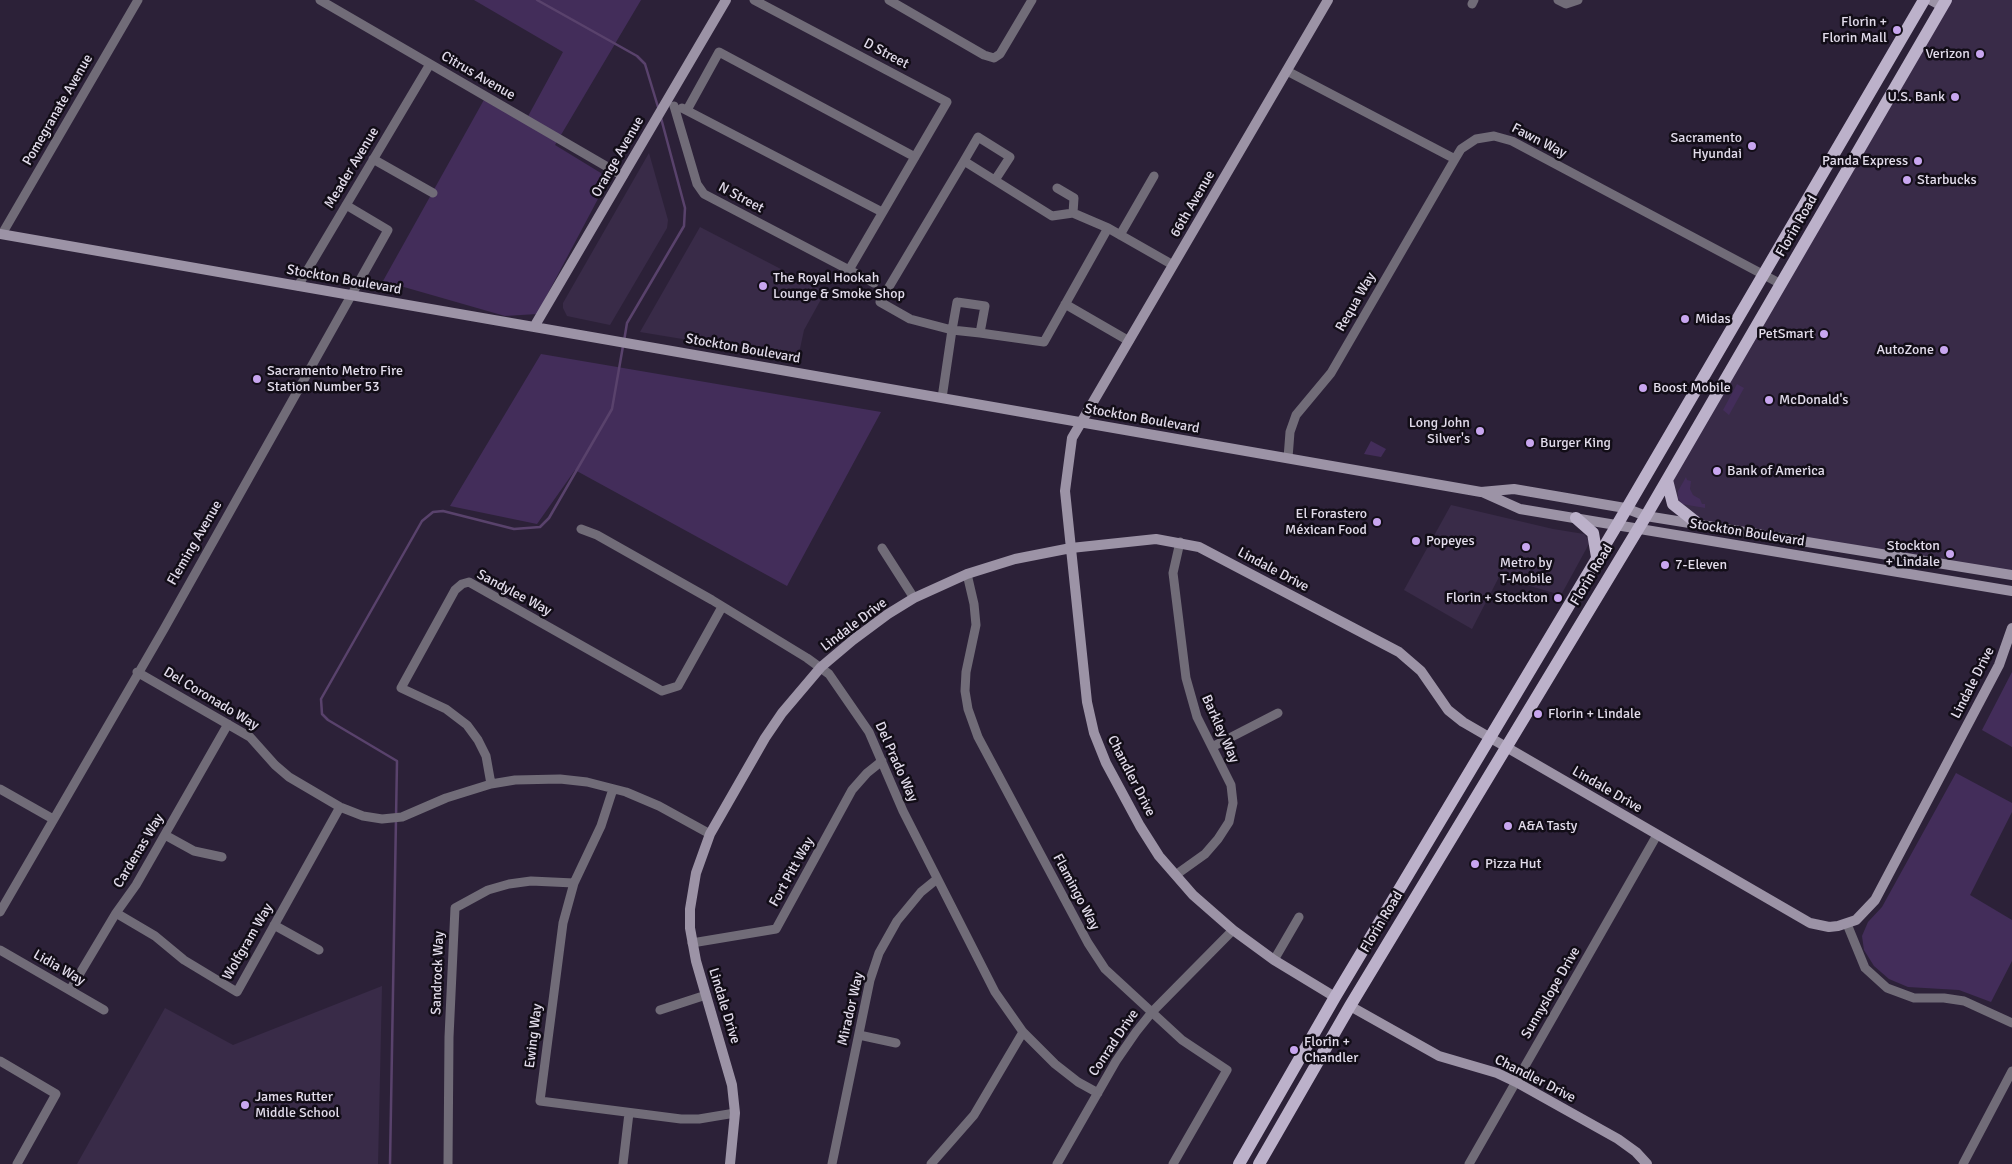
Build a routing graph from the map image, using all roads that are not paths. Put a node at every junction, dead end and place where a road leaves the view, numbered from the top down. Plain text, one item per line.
1 (138, 0) edge
2 (320, 0) edge
3 (726, 0) edge
4 (754, 0) edge
5 (889, 0) edge
6 (1031, 0) edge
7 (1328, 0) edge
8 (1558, 0) edge
9 (1578, 0) edge
10 (1924, 0) edge
11 (1940, 2) edge
12 (430, 64) junction
13 (1287, 71) junction
14 (668, 105) junction
15 (687, 110) junction
16 (914, 157) junction
17 (373, 158) junction
18 (1454, 158) junction
19 (964, 161) junction
20 (623, 176) junction
21 (1154, 176) dead end
22 (995, 180) junction
23 (1057, 188) dead end
24 (433, 193) dead end
25 (346, 205) junction
26 (882, 212) junction
27 (1073, 213) junction
28 (1108, 228) junction
29 (1, 234) edge
30 (1120, 235) junction
31 (1173, 265) junction
32 (849, 270) junction
33 (1762, 274) junction
34 (874, 283) dead end
35 (1781, 284) junction
36 (298, 286) junction
37 (353, 295) junction
38 (1065, 304) junction
39 (534, 327) junction
40 (952, 330) junction
41 (980, 333) junction
42 (1129, 340) junction
43 (942, 398) junction
44 (1081, 422) junction
45 (1288, 458) junction
46 (1667, 480) junction
47 (1481, 492) junction
48 (1625, 508) junction
49 (1646, 516) junction
50 (1576, 518) junction
51 (1697, 523) junction
52 (1616, 525) junction
53 (581, 529) dead end
54 (1638, 529) junction
55 (1180, 542) junction
56 (882, 548) dead end
57 (1071, 548) junction
58 (1597, 557) junction
59 (967, 574) junction
60 (2012, 575) edge
61 (2012, 591) edge
62 (914, 598) junction
63 (722, 608) junction
64 (2012, 628) edge
65 (821, 668) junction
66 (137, 672) junction
67 (1278, 713) dead end
68 (228, 724) junction
69 (1488, 737) junction
70 (1212, 747) junction
71 (1505, 747) junction
72 (882, 761) junction
73 (491, 784) junction
74 (613, 788) junction
75 (0, 789) edge
76 (340, 807) junction
77 (53, 819) junction
78 (710, 834) junction
79 (165, 835) junction
80 (1657, 835) junction
81 (222, 857) dead end
82 (1177, 874) junction
83 (937, 879) junction
84 (574, 883) junction
85 (0, 912) edge
86 (116, 913) junction
87 (1299, 917) dead end
88 (1847, 924) junction
89 (274, 925) junction
90 (1233, 930) junction
91 (692, 943) junction
92 (0, 950) edge
93 (319, 950) dead end
94 (1274, 960) junction
95 (1347, 977) junction
96 (70, 990) junction
97 (706, 995) junction
98 (1335, 997) junction
99 (1350, 1006) junction
100 (104, 1010) dead end
101 (660, 1010) dead end
102 (1152, 1012) junction
103 (2012, 1023) edge
104 (1338, 1025) junction
105 (1023, 1032) junction
106 (859, 1035) junction
107 (896, 1043) dead end
108 (0, 1061) edge
109 (2012, 1071) edge
110 (1516, 1082) junction
111 (2009, 1083) edge
112 (1098, 1093) junction
113 (629, 1113) junction
114 (735, 1113) junction
115 (17, 1164) edge
116 (448, 1164) edge
117 (623, 1164) edge
118 (730, 1164) edge
119 (832, 1164) edge
120 (931, 1164) edge
121 (1057, 1164) edge
122 (1173, 1164) edge
123 (1240, 1164) edge
124 (1259, 1164) edge
125 (1469, 1164) edge
126 (1647, 1164) edge
127 (1963, 1164) edge

1 - 29 street, Pomegranate Avenue
2 - 12 street, Citrus Avenue
3 - 14 street, Orange Avenue
4 - 16 street, D Street
5 - 6 street
7 - 13 street, 66th Avenue
8 - 9 street
10 - 33 main road, Florin Road
11 - 35 main road, Florin Road
12 - 17 street, Meader Avenue
12 - 20 street, Citrus Avenue
13 - 18 street
13 - 31 street, 66th Avenue
14 - 15 street
14 - 20 street, Orange Avenue
14 - 32 street, N Street
15 - 16 street
15 - 26 street
16 - 26 street
17 - 24 street
17 - 25 street, Meader Avenue
18 - 33 street, Fawn Way
18 - 45 street, Requa Way
19 - 22 street
19 - 22 street
19 - 40 street
20 - 39 street, Orange Avenue
21 - 30 street
22 - 27 street
23 - 27 street
25 - 36 street, Meader Avenue
25 - 37 street, Fleming Avenue
26 - 32 street
27 - 28 street
28 - 30 street
28 - 38 street
29 - 36 street, Stockton Boulevard
30 - 31 street
31 - 42 street, 66th Avenue
32 - 34 street, N Street
33 - 35 street, Fawn Way
33 - 48 main road, Florin Road
35 - 46 main road, Florin Road
36 - 37 street, Stockton Boulevard
37 - 39 street, Stockton Boulevard
37 - 66 street, Fleming Avenue
38 - 41 street
38 - 42 street
39 - 43 street, Stockton Boulevard
40 - 41 street
40 - 41 street
40 - 43 street
42 - 44 street, 66th Avenue
43 - 44 street, Stockton Boulevard
44 - 45 street, Stockton Boulevard
44 - 57 street, Chandler Drive
45 - 47 street, Stockton Boulevard
46 - 49 main road, Florin Road
46 - 51 main road
47 - 48 street, Stockton Boulevard
47 - 50 street, Stockton Boulevard
48 - 49 street, Stockton Boulevard
48 - 52 main road, Florin Road
49 - 51 street, Stockton Boulevard
49 - 54 main road, Florin Road
50 - 52 street, Stockton Boulevard
50 - 58 main road
51 - 60 street, Stockton Boulevard
52 - 54 street, Stockton Boulevard
52 - 58 main road, Florin Road
53 - 63 street, Del Prado Way
54 - 61 street, Stockton Boulevard
54 - 71 main road, Florin Road
55 - 57 street, Lindale Drive
55 - 69 street, Lindale Drive
55 - 70 street, Barkley Way
56 - 62 street
57 - 59 street, Lindale Drive
57 - 82 street, Chandler Drive
58 - 69 main road, Florin Road
59 - 62 street, Lindale Drive
59 - 102 street, Flamingo Way
62 - 65 street, Lindale Drive
63 - 65 street, Del Prado Way
63 - 73 street, Sandylee Way
64 - 88 street, Lindale Drive
65 - 72 street, Del Prado Way
65 - 78 street, Lindale Drive
66 - 68 street, Del Coronado Way
66 - 77 street, Fleming Avenue
67 - 70 street
68 - 76 street, Del Coronado Way
68 - 79 street, Cardenas Way
69 - 71 street, Lindale Drive
69 - 95 main road, Florin Road
70 - 82 street, Barkley Way
71 - 80 street, Lindale Drive
71 - 99 main road, Florin Road
72 - 83 street, Del Prado Way
72 - 91 street, Fort Pitt Way
73 - 74 street, Del Coronado Way
73 - 76 street, Del Coronado Way
74 - 78 street, Del Coronado Way
74 - 84 street, Ewing Way
75 - 77 street
76 - 89 street, Wolfgram Way
77 - 85 street, Fleming Avenue
78 - 91 street, Lindale Drive
79 - 81 street
79 - 86 street, Cardenas Way
80 - 88 street, Lindale Drive
80 - 110 street, Sunnyslope Drive
82 - 90 street, Chandler Drive
83 - 105 street, Del Prado Way
83 - 106 street, Mirador Way
84 - 113 street, Ewing Way
84 - 116 street, Sandrock Way
86 - 89 street, Wolfgram Way
86 - 96 street, Cardenas Way
87 - 94 street
88 - 103 street
89 - 93 street
90 - 94 street, Chandler Drive
90 - 102 street, Conrad Drive
91 - 97 street, Lindale Drive
92 - 96 street, Lidia Way
94 - 98 street, Chandler Drive
95 - 98 main road, Florin Road
95 - 99 main road
96 - 100 street, Lidia Way
97 - 101 street
97 - 114 street, Lindale Drive
98 - 104 main road
98 - 123 main road, Florin Road
99 - 104 main road, Florin Road
99 - 110 street, Chandler Drive
102 - 112 street, Conrad Drive
102 - 122 street, Flamingo Way
104 - 124 main road, Florin Road
105 - 112 street, Del Prado Way
105 - 120 street
106 - 107 street
106 - 119 street, Mirador Way
108 - 115 street
109 - 111 street
110 - 125 street, Sunnyslope Drive
110 - 126 street, Chandler Drive
111 - 127 street
112 - 121 street, Conrad Drive
113 - 114 street, Ewing Way
113 - 117 street
114 - 118 street, Lindale Drive

